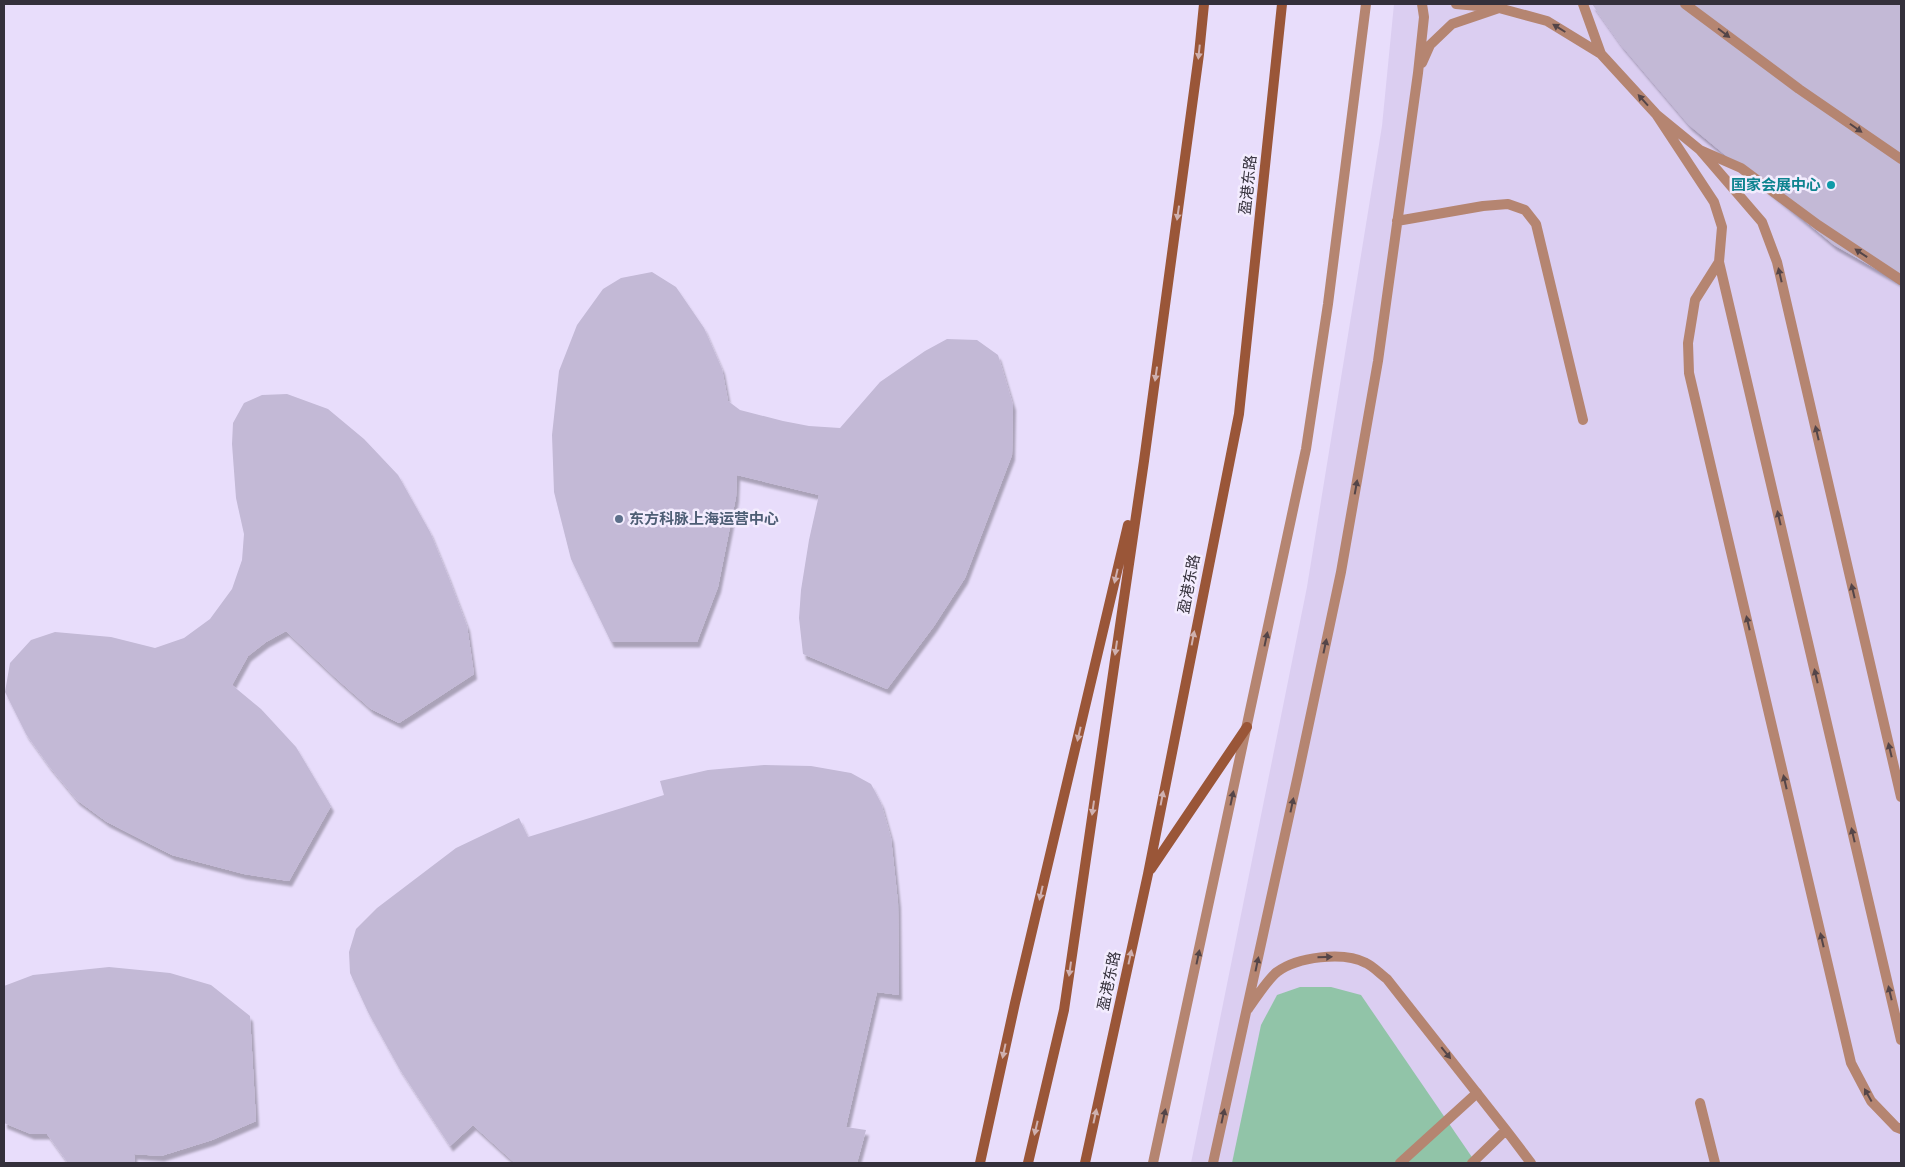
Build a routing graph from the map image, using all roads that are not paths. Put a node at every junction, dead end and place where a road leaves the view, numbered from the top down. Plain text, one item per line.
1 (1204, 4) edge
2 (1282, 4) edge
3 (1366, 4) edge
4 (1422, 4) edge
5 (1456, 4) edge
6 (1583, 4) edge
7 (1685, 4) edge
8 (1499, 8) junction
9 (1601, 54) junction
10 (1418, 73) junction
11 (1656, 114) junction
12 (1700, 150) junction
13 (1901, 159) edge
14 (1397, 221) junction
15 (1719, 262) junction
16 (1901, 280) edge
17 (1583, 420) dead end
18 (1144, 461) junction
19 (1247, 727) junction
20 (1901, 797) edge
21 (1148, 874) junction
22 (1246, 1011) junction
23 (1901, 1040) edge
24 (1477, 1093) junction
25 (1700, 1103) dead end
26 (1901, 1128) edge
27 (1506, 1130) junction
28 (980, 1163) edge
29 (1028, 1163) edge
30 (1085, 1163) edge
31 (1153, 1163) edge
32 (1213, 1163) edge
33 (1400, 1163) edge
34 (1472, 1163) edge
35 (1530, 1163) edge
36 (1715, 1163) edge

1 -> 18 main road
21 -> 2 main road, 盈港东路
19 -> 3 street
4 - 10 street
5 - 8 street
6 - 9 street
7 -> 13 street
9 -> 8 street
8 - 10 street
11 -> 9 street
10 - 14 street
11 - 12 street
11 - 15 street
16 -> 12 street
20 -> 12 street
14 - 17 street
22 -> 14 street
23 -> 15 street
26 -> 15 street
18 -> 28 main road
18 -> 29 main road
19 - 21 main road
31 -> 19 street
30 -> 21 main road, 盈港东路
22 -> 24 street
32 -> 22 street
24 - 27 street
24 - 33 street
25 - 36 street
27 - 34 street
27 - 35 street

